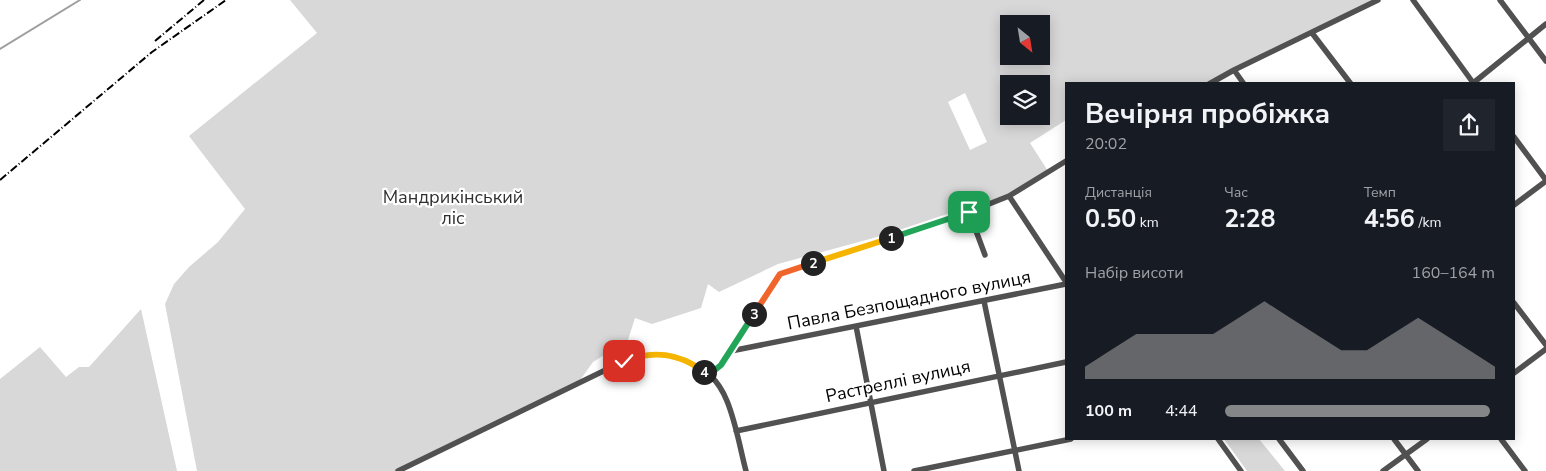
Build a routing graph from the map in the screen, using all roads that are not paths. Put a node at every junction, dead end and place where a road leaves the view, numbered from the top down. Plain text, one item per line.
1 (1378, 0) edge
2 (1413, 0) edge
3 (1500, 0) edge
4 (1546, 24) edge
5 (1312, 33) junction
6 (1528, 38) junction
7 (1546, 62) edge
8 (1234, 70) junction
9 (1213, 82) edge
10 (1243, 82) edge
11 (1349, 82) edge
12 (1472, 82) edge
13 (1474, 82) edge
14 (1515, 138) edge
15 (1065, 162) edge
16 (1546, 181) edge
17 (1009, 196) junction
18 (1515, 203) edge
19 (969, 212) junction
20 (985, 255) dead end
21 (1065, 281) edge
22 (1065, 283) edge
23 (984, 301) junction
24 (1515, 304) edge
25 (856, 326) junction
26 (1546, 347) edge
27 (731, 351) junction
28 (1065, 362) edge
29 (1515, 372) edge
30 (709, 375) junction
31 (999, 375) junction
32 (870, 402) junction
33 (736, 431) junction
34 (1066, 440) edge
35 (1219, 440) edge
36 (1279, 440) edge
37 (1395, 440) edge
38 (1426, 440) edge
39 (1502, 440) edge
40 (1014, 451) junction
41 (1406, 455) junction
42 (398, 471) edge
43 (746, 471) edge
44 (884, 471) edge
45 (914, 471) edge
46 (1019, 471) edge
47 (1241, 471) edge
48 (1304, 471) edge
49 (1383, 471) edge
50 (1418, 471) edge
51 (1524, 471) edge

1 - 5 street
2 - 12 street
3 - 6 street
4 - 6 street
5 - 8 street
5 - 11 street
6 - 7 street
6 - 13 street
8 - 9 street
8 - 10 street
14 - 16 street
15 - 17 street
16 - 18 street
17 - 19 street
17 - 21 street
19 - 20 street
19 - 27 street
22 - 23 street, Павла Безпощадного вулиця
23 - 25 street, Павла Безпощадного вулиця
23 - 31 street
24 - 26 street
25 - 27 street, Павла Безпощадного вулиця
25 - 32 street
26 - 29 street
27 - 30 street
28 - 31 street, Растреллі вулиця
30 - 33 street
30 - 42 street
31 - 32 street, Растреллі вулиця
31 - 40 street
32 - 33 street, Растреллі вулиця
32 - 44 street
33 - 43 street
34 - 40 street
35 - 47 street
36 - 48 street
37 - 41 street
38 - 41 street
39 - 51 street
40 - 45 street
40 - 46 street
41 - 49 street
41 - 50 street

